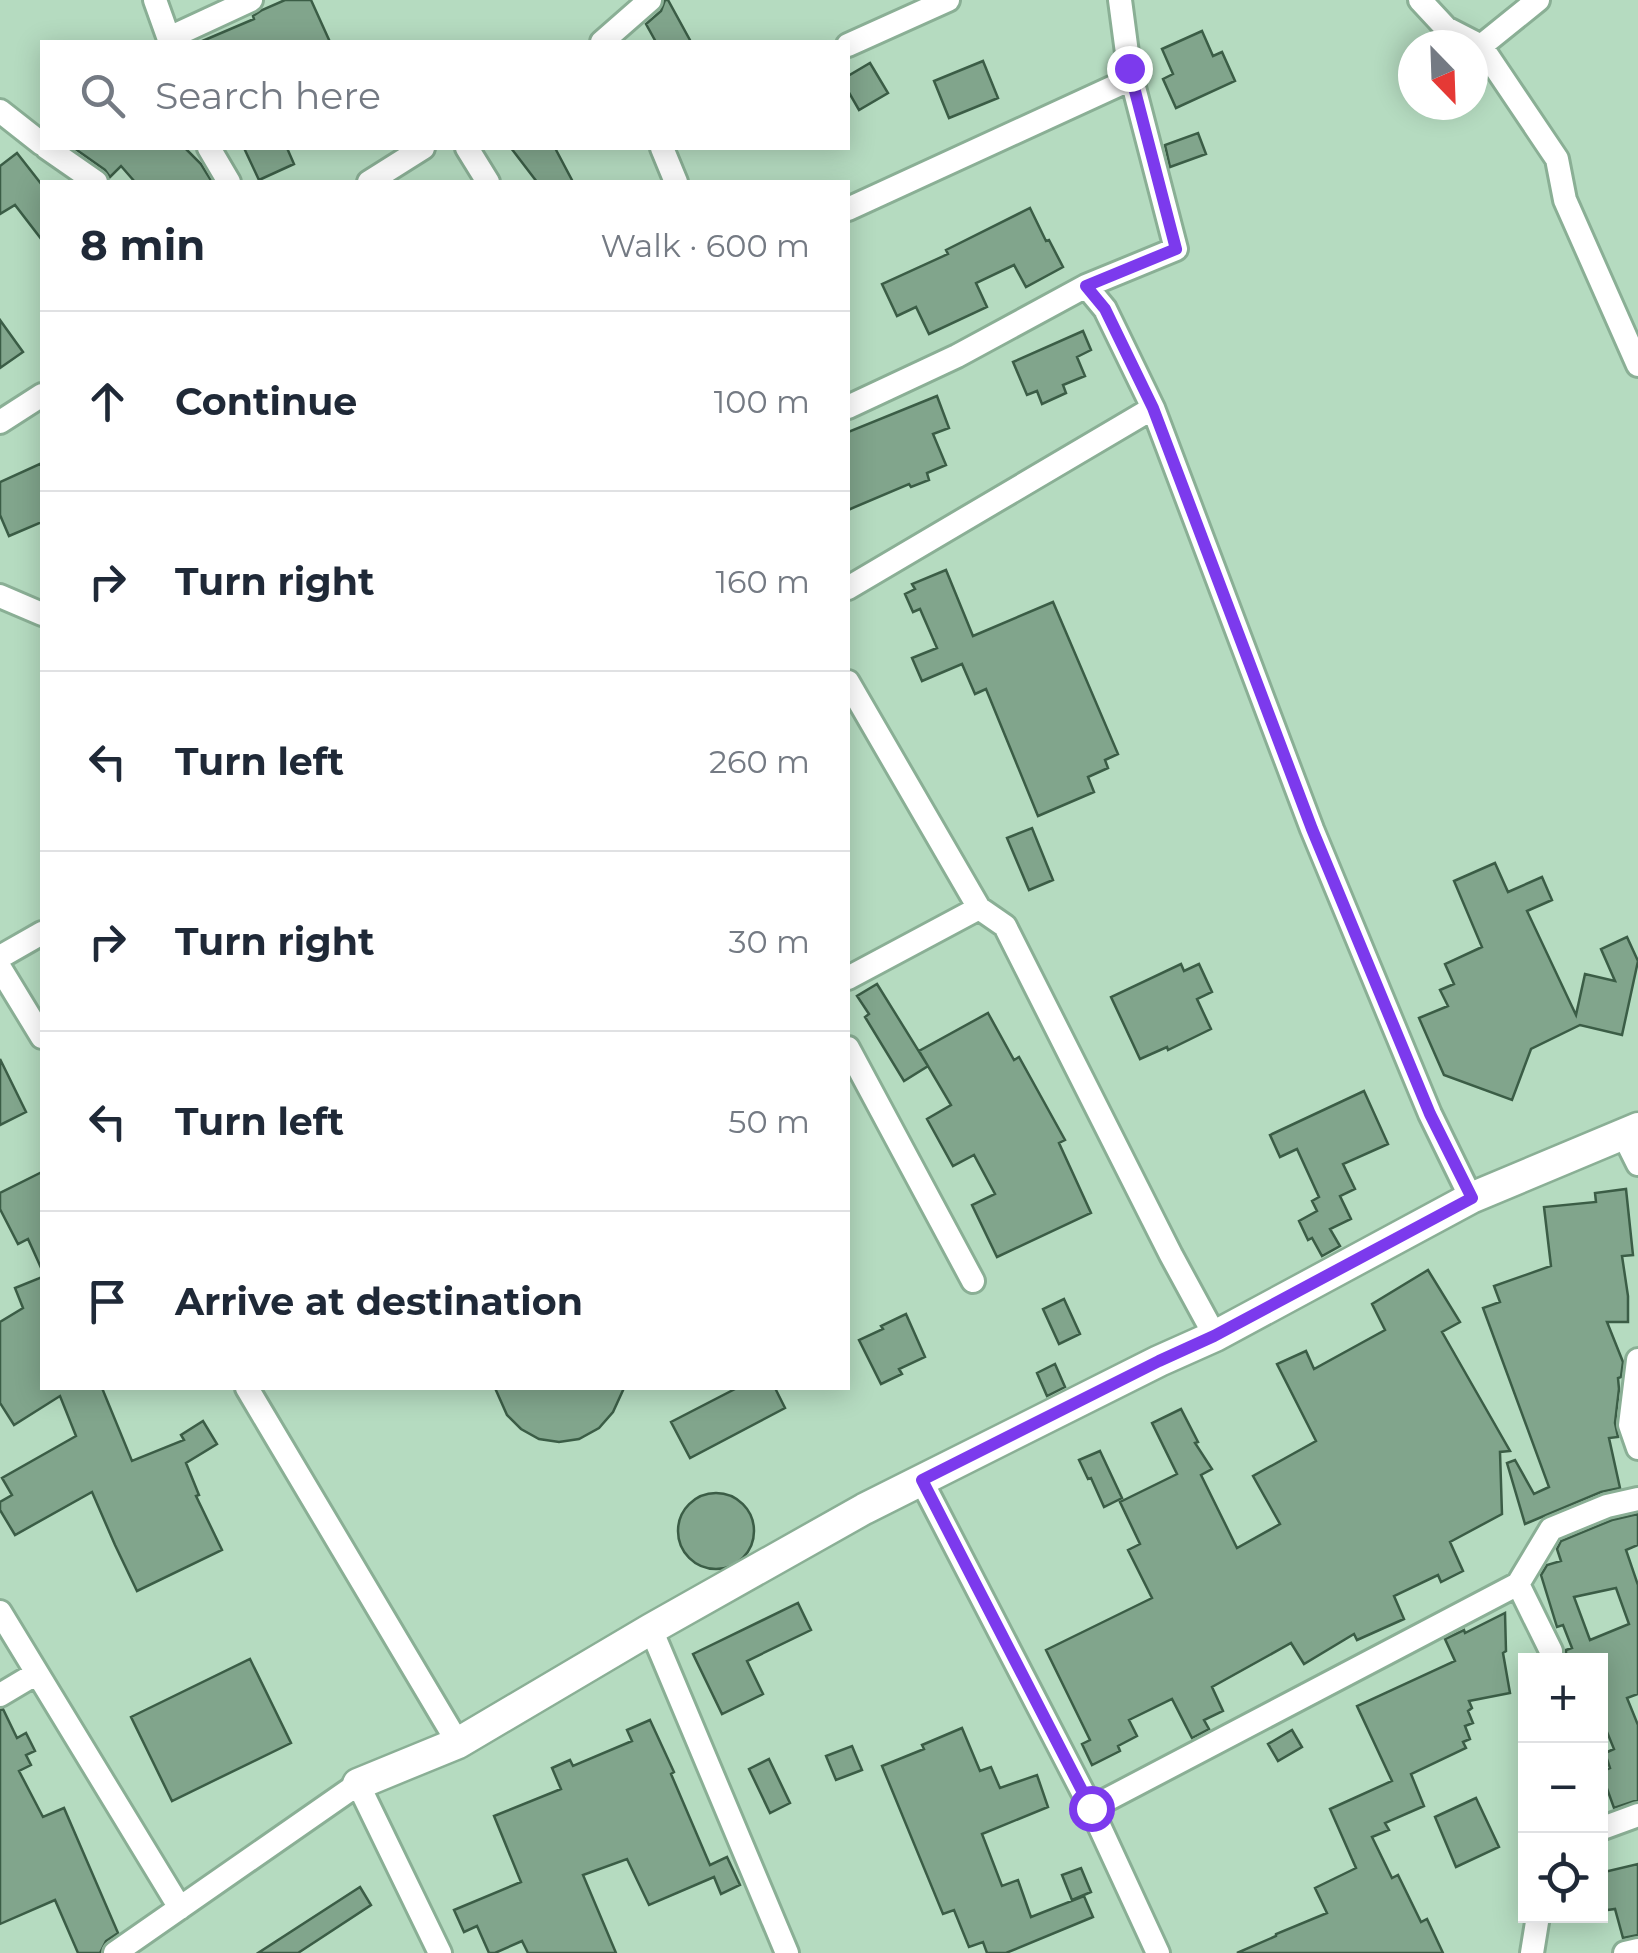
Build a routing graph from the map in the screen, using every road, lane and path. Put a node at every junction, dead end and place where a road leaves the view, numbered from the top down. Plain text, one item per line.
1 (156, 0) edge
2 (251, 0) edge
3 (650, 0) edge
4 (948, 0) edge
5 (1120, 0) edge
6 (1420, 0) edge
7 (1538, 0) edge
8 (1450, 30) edge
9 (169, 40) edge
10 (604, 40) edge
11 (1488, 41) edge
12 (850, 44) edge
13 (1488, 55) edge
14 (1131, 79) junction
15 (0, 112) edge
16 (40, 142) edge
17 (51, 150) edge
18 (210, 150) edge
19 (420, 150) edge
20 (469, 150) edge
21 (663, 150) edge
22 (93, 180) edge
23 (228, 180) edge
24 (371, 180) edge
25 (487, 180) edge
26 (675, 180) edge
27 (850, 208) edge
28 (1086, 286) junction
29 (1638, 366) edge
30 (40, 396) edge
31 (850, 406) edge
32 (1153, 408) junction
33 (0, 422) edge
34 (850, 587) edge
35 (0, 596) edge
36 (40, 613) edge
37 (850, 685) edge
38 (979, 908) junction
39 (40, 934) edge
40 (0, 957) edge
41 (0, 968) edge
42 (850, 977) edge
43 (40, 1034) edge
44 (850, 1052) edge
45 (1630, 1131) edge
46 (1638, 1164) edge
47 (1472, 1198) junction
48 (973, 1280) dead end
49 (1214, 1336) junction
50 (1638, 1360) edge
51 (248, 1390) edge
52 (1638, 1448) edge
53 (922, 1480) junction
54 (1638, 1499) edge
55 (1518, 1584) junction
56 (0, 1612) edge
57 (651, 1629) junction
58 (1551, 1653) edge
59 (36, 1672) junction
60 (0, 1695) edge
61 (458, 1743) junction
62 (358, 1784) junction
63 (1091, 1808) junction
64 (1638, 1815) edge
65 (1608, 1825) edge
66 (180, 1908) junction
67 (1537, 1923) edge
68 (1638, 1950) edge
69 (116, 1953) edge
70 (440, 1953) edge
71 (787, 1953) edge
72 (1158, 1953) edge
73 (1532, 1953) edge
74 (1625, 1953) edge

1 - 9 street
2 - 9 street
3 - 10 street
4 - 12 street
5 - 14 street
6 - 8 street
7 - 11 street
13 - 29 street
14 - 27 street
14 - 28 street
15 - 16 street
17 - 22 street
18 - 23 street
19 - 24 street
20 - 25 street
21 - 26 street
28 - 31 street
28 - 32 street
30 - 33 street
32 - 34 street
32 - 47 street
35 - 36 street
37 - 38 street
38 - 42 street
38 - 49 street
39 - 40 street
41 - 43 street
44 - 48 street
45 - 46 street
45 - 47 street
47 - 49 street
49 - 53 street
50 - 52 street
51 - 61 street
53 - 57 street
53 - 63 street
54 - 55 street
55 - 58 street
55 - 63 street
56 - 59 street
57 - 61 street
57 - 71 street
59 - 60 street
59 - 66 street
61 - 62 street
62 - 66 street
62 - 70 street
63 - 72 street
64 - 65 street
66 - 69 street
67 - 73 street
68 - 74 street

